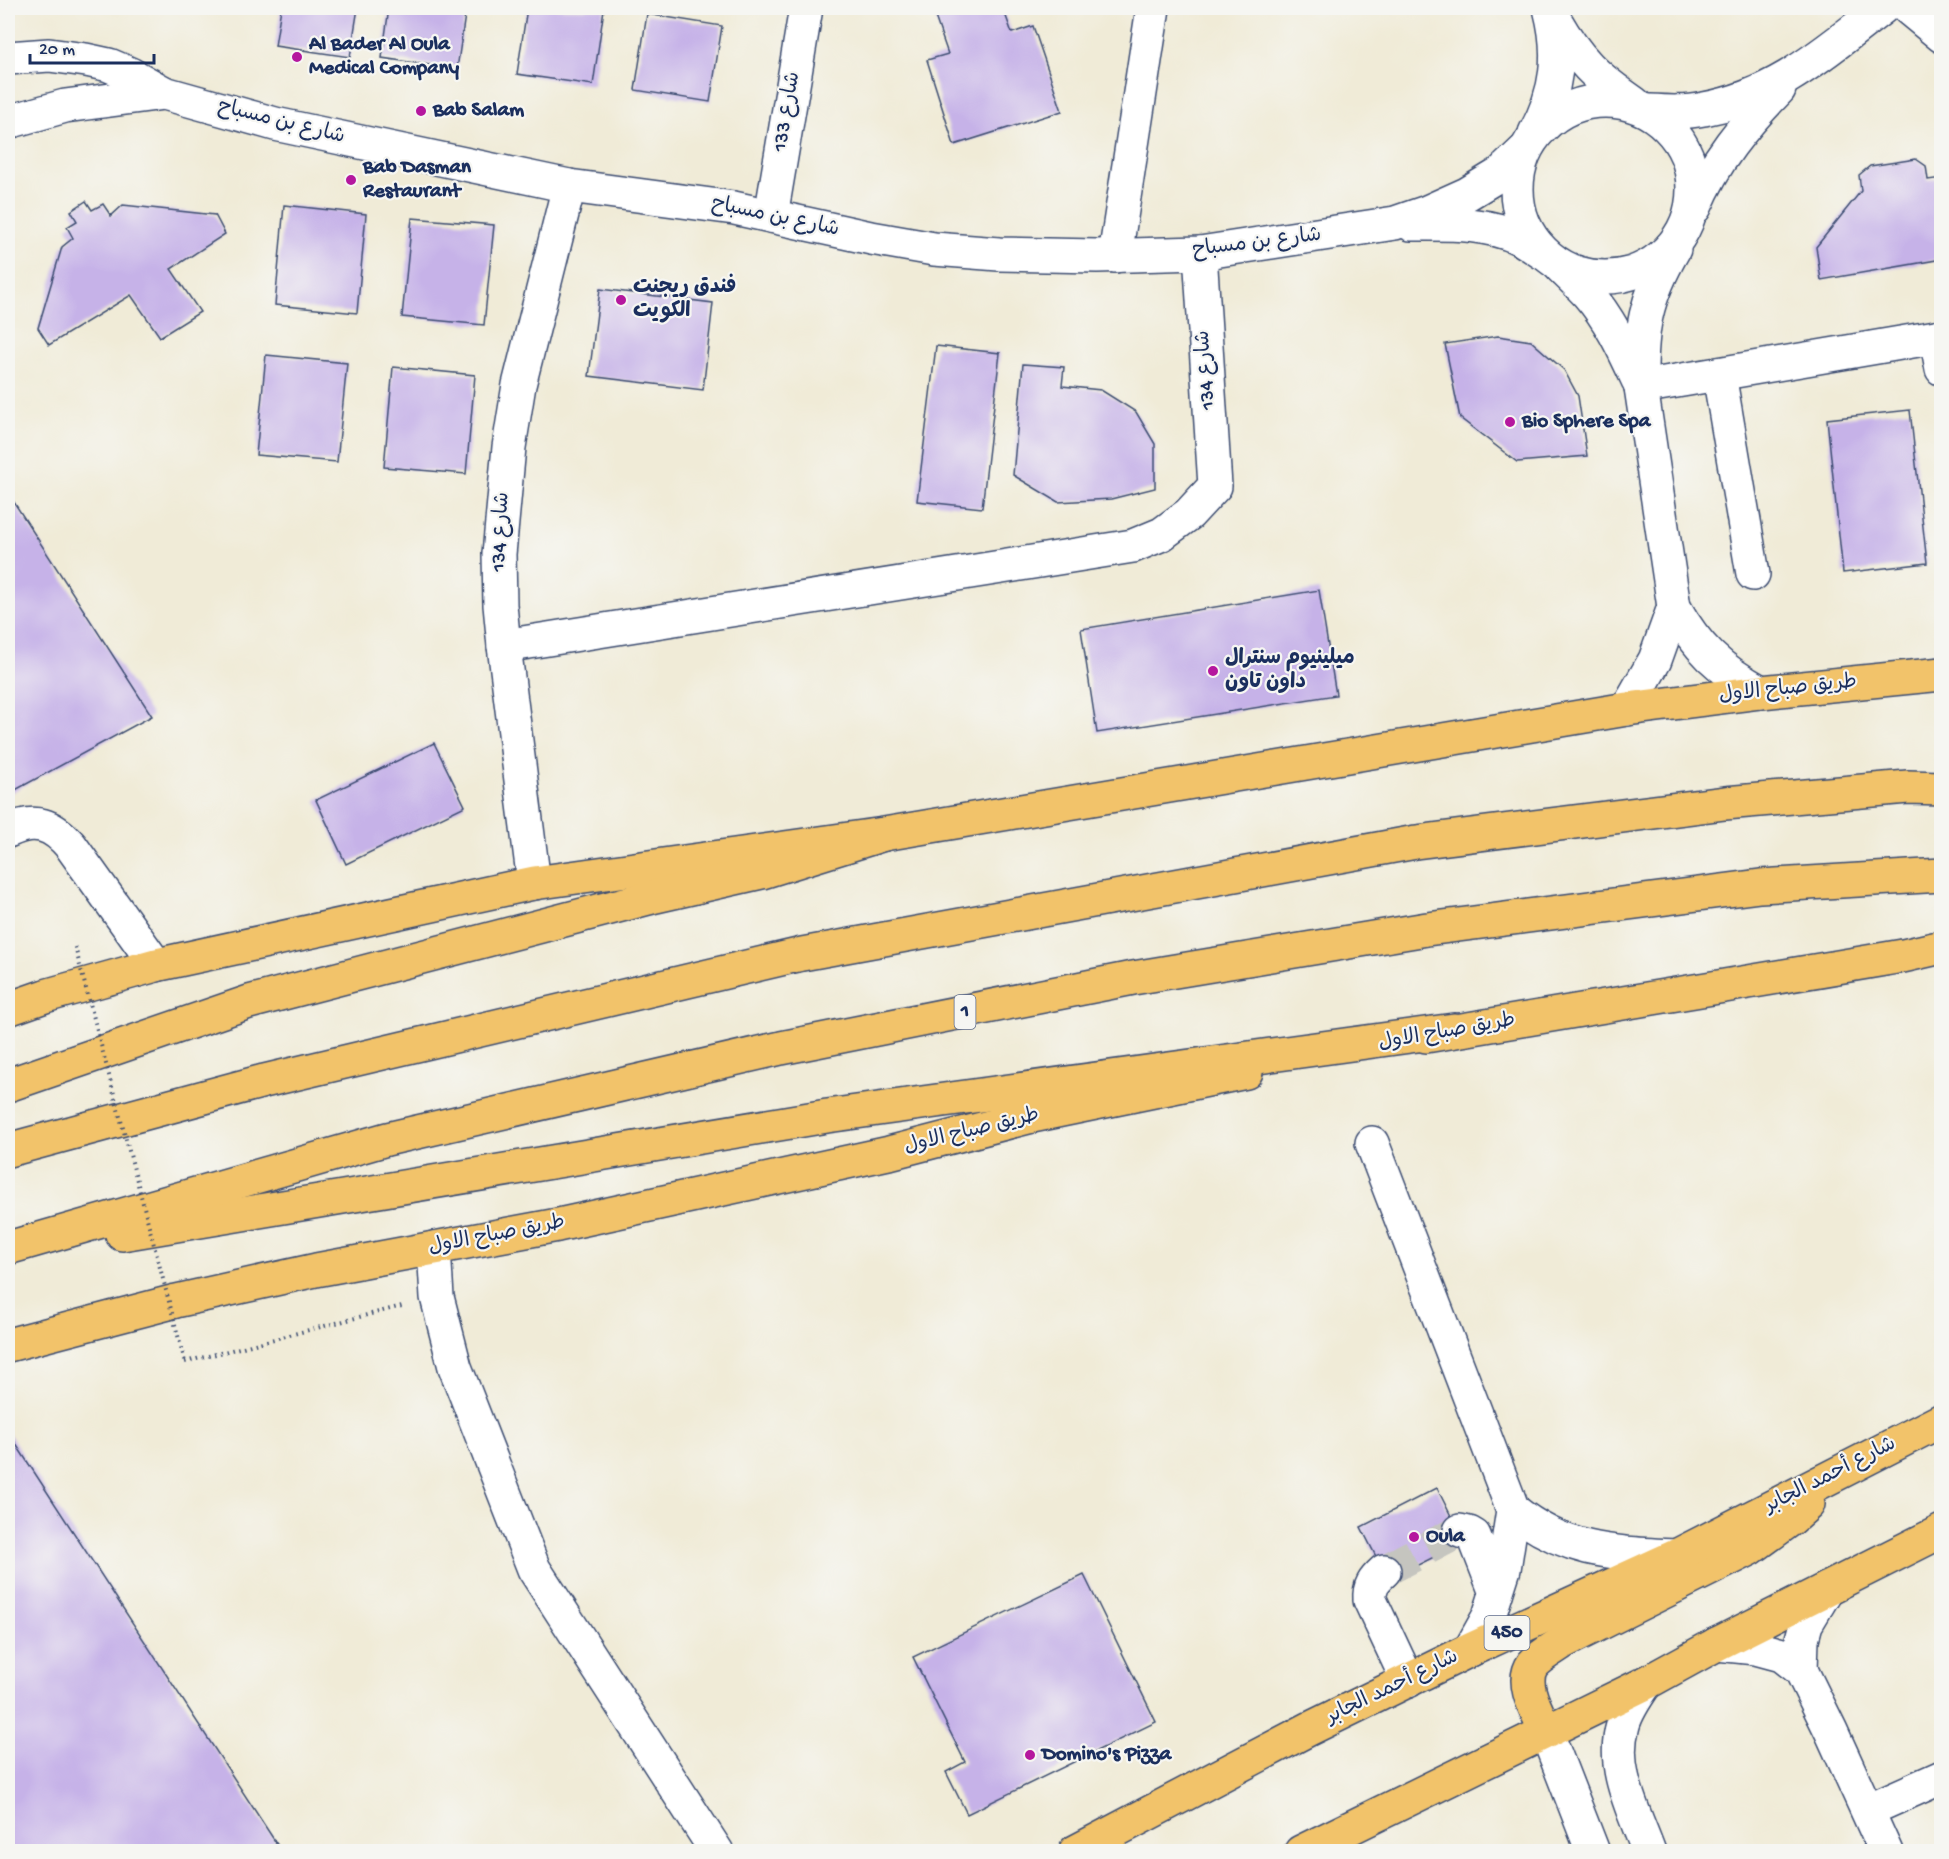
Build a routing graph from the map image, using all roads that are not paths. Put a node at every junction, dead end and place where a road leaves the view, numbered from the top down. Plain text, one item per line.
1 (806, 8) edge
2 (1154, 8) edge
3 (1908, 8) edge
4 (1550, 10) edge
5 (1870, 11) edge
6 (1941, 36) edge
7 (8, 58) edge
8 (1793, 75) junction
9 (164, 93) junction
10 (1643, 109) junction
11 (8, 122) edge
12 (1528, 145) junction
13 (569, 186) junction
14 (771, 216) junction
15 (1395, 223) junction
16 (1686, 227) junction
17 (1200, 253) junction
18 (1115, 256) junction
19 (1553, 260) junction
20 (1940, 348) edge
21 (1719, 374) junction
22 (1641, 387) junction
23 (1753, 574) dead end
24 (1674, 607) junction
25 (504, 646) junction
26 (1941, 674) edge
27 (1761, 692) junction
28 (1628, 709) junction
29 (1941, 788) edge
30 (8, 831) edge
31 (884, 834) junction
32 (1941, 875) edge
33 (534, 883) junction
34 (1941, 947) edge
35 (156, 965) junction
36 (8, 1009) edge
37 (1454, 1030) junction
38 (8, 1085) edge
39 (1372, 1143) dead end
40 (8, 1150) edge
41 (8, 1248) edge
42 (434, 1248) junction
43 (8, 1253) edge
44 (8, 1345) edge
45 (1941, 1420) edge
46 (1847, 1468) junction
47 (1513, 1510) junction
48 (1460, 1532) dead end
49 (1941, 1532) edge
50 (1676, 1556) junction
51 (1384, 1571) tunnel mouth
52 (1827, 1588) junction
53 (1496, 1593) junction
54 (1717, 1644) junction
55 (1470, 1650) junction
56 (1801, 1670) junction
57 (1408, 1681) junction
58 (1646, 1683) junction
59 (1546, 1731) junction
60 (1941, 1777) edge
61 (1868, 1810) junction
62 (717, 1851) edge
63 (1075, 1851) edge
64 (1301, 1851) edge
65 (1593, 1851) edge
66 (1649, 1851) edge
67 (1886, 1851) edge

1 - 14 street, شارع 133
2 - 18 street
3 - 6 street
4 - 10 street
4 - 12 street
5 - 8 street
7 - 9 street, شارع بن مسباح
8 - 10 street
8 - 16 street
9 - 11 street, شارع بن مسباح
9 - 13 street, شارع بن مسباح
10 - 12 street
10 - 16 street
12 - 15 street, شارع بن مسباح
12 - 19 street
13 - 14 street, شارع بن مسباح
13 - 25 street, شارع 134
14 - 18 street, شارع بن مسباح
15 - 17 street, شارع بن مسباح
15 - 19 street, شارع بن مسباح
16 - 19 street
16 - 22 street
17 - 18 street, شارع بن مسباح
17 - 25 street, شارع 134
19 - 22 street
20 - 21 street
21 - 22 street
21 - 23 street
22 - 24 street
24 - 27 street
24 - 28 street
25 - 33 street, شارع 134
26 - 27 main road, طريق صباح الاول
27 - 28 main road, طريق صباح الاول
28 - 31 main road, طريق صباح الاول
29 - 40 main road
30 - 35 street
31 - 33 main road, طريق صباح الاول
31 - 38 main road
32 - 41 main road, 1
33 - 35 main road, طريق صباح الاول
34 - 37 main road, طريق صباح الاول
35 - 36 main road, طريق صباح الاول
37 - 42 main road, طريق صباح الاول
37 - 43 main road
39 - 47 street
42 - 44 main road, طريق صباح الاول
42 - 62 street
45 - 46 main road, شارع أحمد الجابر / 450
46 - 50 main road, شارع أحمد الجابر / 450
46 - 59 main road
47 - 50 street
47 - 53 street
48 - 53 street
49 - 52 main road
50 - 55 main road, شارع أحمد الجابر / 450
51 - 57 street
52 - 54 main road
52 - 56 street
53 - 55 street
54 - 56 street
54 - 58 main road
55 - 57 main road, شارع أحمد الجابر / 450
56 - 61 street
57 - 63 main road, شارع أحمد الجابر / 450
58 - 59 main road
58 - 66 street
59 - 64 main road
59 - 65 street
60 - 61 street
61 - 67 street

